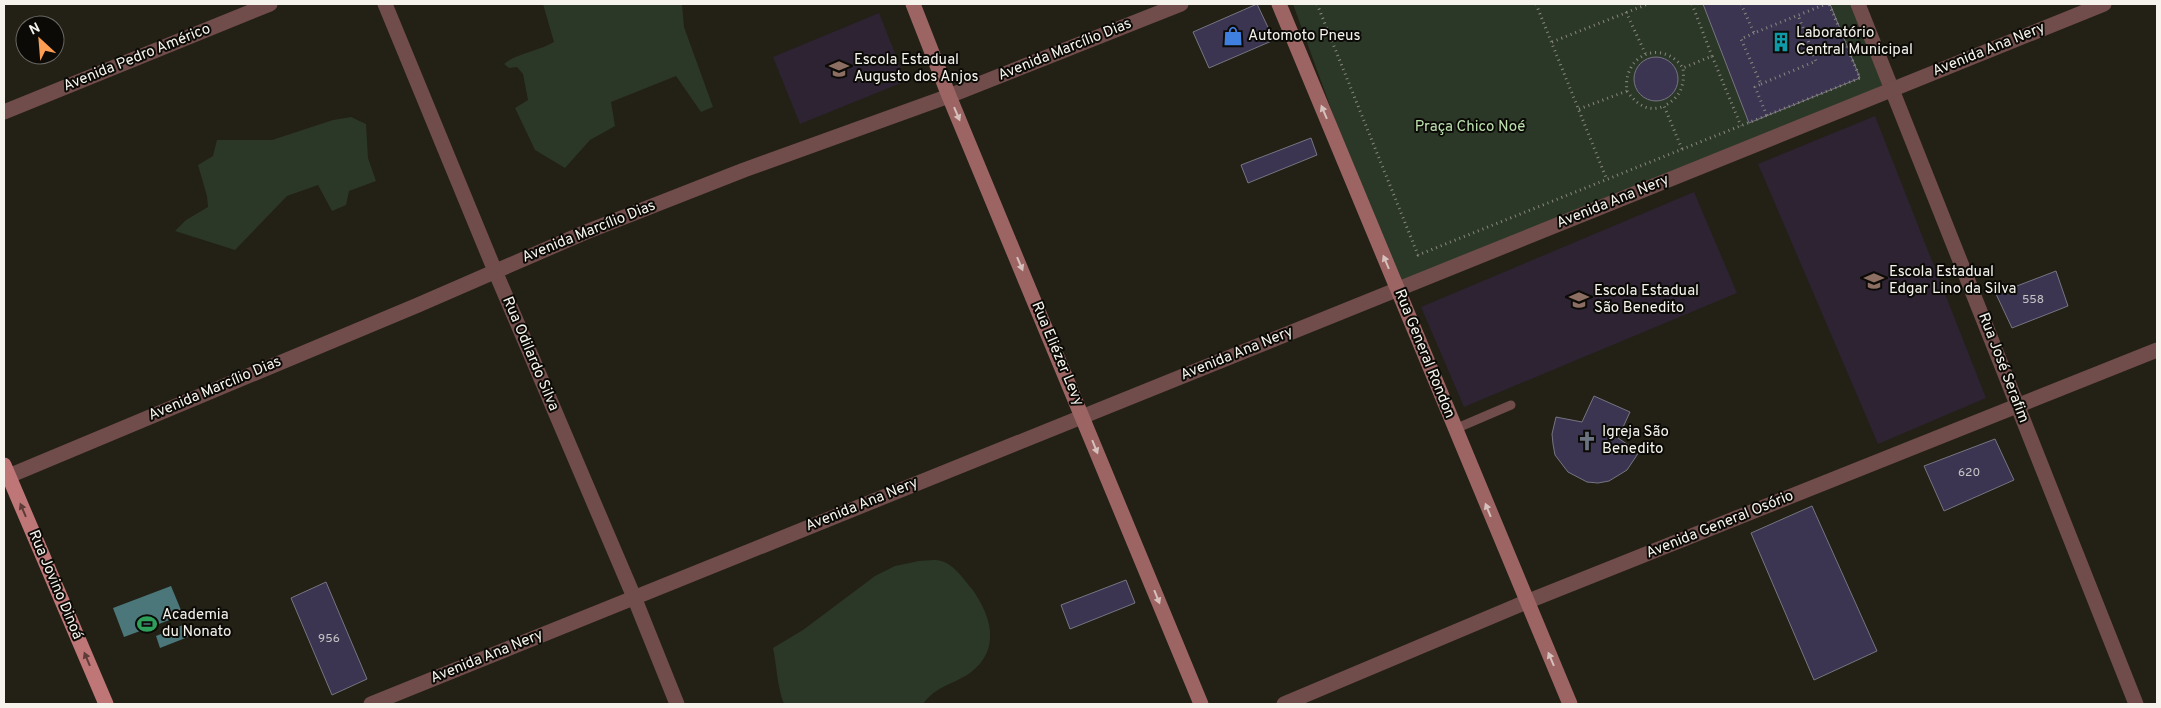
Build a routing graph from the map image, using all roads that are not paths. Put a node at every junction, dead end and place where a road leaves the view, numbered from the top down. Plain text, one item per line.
1 (270, 4) edge
2 (385, 4) edge
3 (913, 4) edge
4 (1181, 4) edge
5 (1279, 4) edge
6 (1858, 4) edge
7 (2104, 4) edge
8 (1894, 89) junction
9 (949, 96) junction
10 (4, 112) edge
11 (494, 271) junction
12 (1397, 290) junction
13 (2157, 350) edge
14 (1511, 404) dead end
15 (2018, 406) junction
16 (1083, 416) junction
17 (1455, 429) junction
18 (5, 473) edge
19 (634, 598) junction
20 (1526, 602) junction
21 (106, 704) edge
22 (371, 704) edge
23 (677, 704) edge
24 (1201, 704) edge
25 (1284, 704) edge
26 (1570, 704) edge
27 (2136, 704) edge

1 - 10 street, Avenida Pedro Américo
2 - 11 street, Rua Odilardo Silva
3 - 9 main road, Rua Eliézer Levy
4 - 9 street, Avenida Marcílio Dias
12 -> 5 main road, Rua General Rondon
6 - 8 street, Rua José Serafim
7 - 8 street, Avenida Ana Nery
8 - 12 street, Avenida Ana Nery
8 - 15 street, Rua José Serafim
9 - 11 street, Avenida Marcílio Dias
9 -> 16 main road, Rua Eliézer Levy
11 - 18 street, Avenida Marcílio Dias
11 - 19 street, Rua Odilardo Silva
12 - 16 street, Avenida Ana Nery
12 - 17 main road, Rua General Rondon
13 - 15 street, Avenida General Osório
14 - 17 lane
15 - 20 street, Avenida General Osório
15 - 27 street, Rua José Serafim
16 - 19 street, Avenida Ana Nery
16 -> 24 main road, Rua Eliézer Levy
20 -> 17 main road, Rua General Rondon
21 -> 18 main road, Rua Jovino Dinoá
19 - 22 street, Avenida Ana Nery
19 - 23 street, Rua Odilardo Silva
20 - 25 street, Avenida General Osório
26 -> 20 main road, Rua General Rondon

